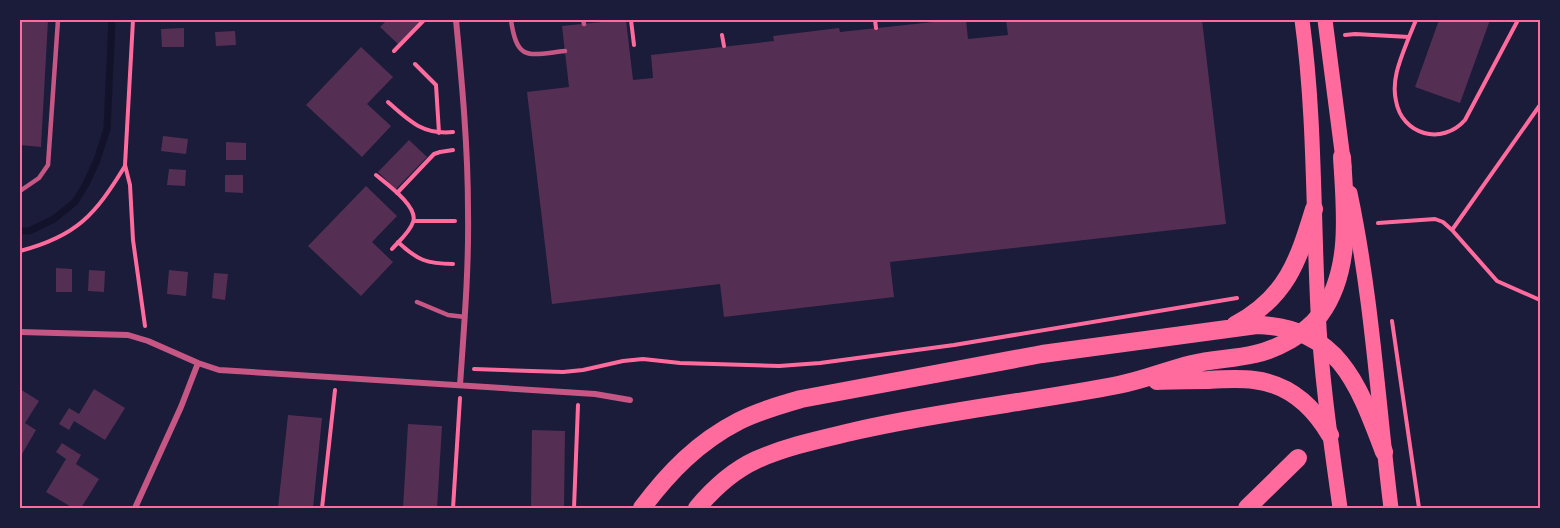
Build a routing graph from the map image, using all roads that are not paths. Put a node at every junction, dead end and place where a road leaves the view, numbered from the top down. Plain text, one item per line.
1 (58, 20) edge
2 (456, 20) edge
3 (511, 20) edge
4 (1302, 20) edge
5 (1325, 20) edge
6 (565, 51) dead end
7 (1342, 157) junction
8 (20, 191) edge
9 (1314, 209) junction
10 (417, 302) dead end
11 (1318, 315) junction
12 (465, 317) junction
13 (1226, 329) junction
14 (20, 332) edge
15 (1301, 333) junction
16 (1324, 352) junction
17 (198, 363) junction
18 (1134, 381) junction
19 (460, 385) junction
20 (630, 400) dead end
21 (1330, 435) junction
22 (1384, 452) junction
23 (1298, 458) dead end
24 (135, 508) edge
25 (642, 508) edge
26 (697, 508) edge
27 (1247, 508) edge
28 (1340, 508) edge
29 (1391, 508) edge

1 - 8 lane
2 - 12 street
3 - 6 lane
4 - 9 main road
5 - 7 main road
7 - 11 highway
7 - 22 main road
9 - 11 main road
9 - 13 highway
10 - 12 lane
11 - 15 highway
11 - 16 main road
12 - 19 street
13 - 15 highway
13 - 25 highway
14 - 17 street
15 - 16 highway
15 - 18 highway
16 - 21 main road
16 - 22 highway
17 - 19 street
17 - 24 street
18 - 21 highway
18 - 26 highway
19 - 20 street
21 - 28 main road
22 - 29 main road
23 - 27 highway

